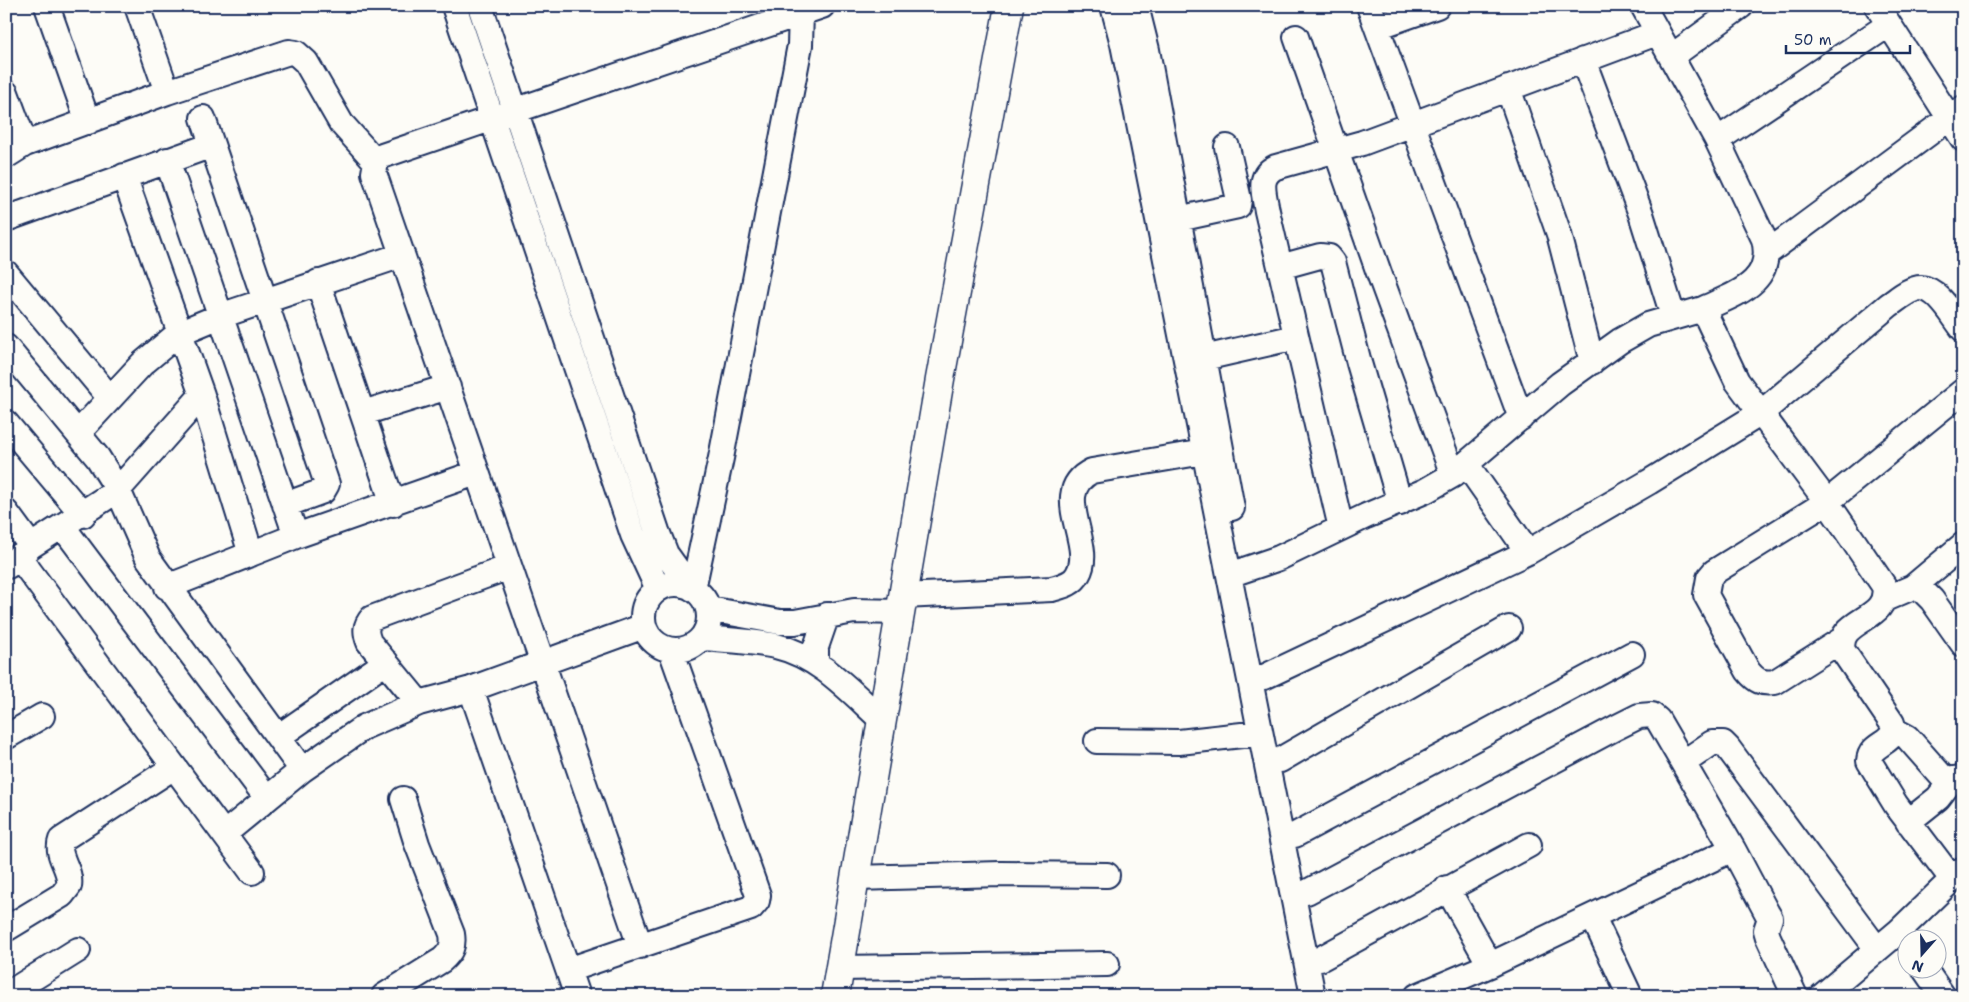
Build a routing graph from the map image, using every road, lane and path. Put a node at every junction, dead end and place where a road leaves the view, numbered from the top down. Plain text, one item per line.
1 (47, 6) edge
2 (137, 6) edge
3 (454, 6) edge
4 (480, 6) edge
5 (1009, 6) edge
6 (1113, 6) edge
7 (1136, 6) edge
8 (1437, 6) edge
9 (1643, 6) edge
10 (1741, 6) edge
11 (812, 10) edge
12 (1882, 15) edge
13 (1373, 17) edge
14 (1657, 33) junction
15 (1296, 37) dead end
16 (1671, 57) junction
17 (1583, 60) junction
18 (1508, 88) junction
19 (167, 92) junction
20 (6, 93) edge
21 (515, 110) junction
22 (1955, 113) edge
23 (203, 118) dead end
24 (491, 118) junction
25 (88, 122) junction
26 (1412, 123) junction
27 (1963, 139) edge
28 (1717, 140) junction
29 (212, 145) junction
30 (1227, 146) dead end
31 (16, 150) edge
32 (1335, 150) junction
33 (167, 160) junction
34 (376, 162) junction
35 (124, 176) junction
36 (6, 219) edge
37 (1178, 219) junction
38 (1767, 253) junction
39 (402, 255) junction
40 (1280, 267) junction
41 (6, 273) edge
42 (318, 282) junction
43 (264, 301) junction
44 (1702, 309) junction
45 (220, 316) junction
46 (1674, 316) junction
47 (1963, 329) edge
48 (179, 333) junction
49 (1296, 337) junction
50 (6, 347) edge
51 (1204, 358) junction
52 (1592, 362) junction
53 (448, 387) junction
54 (1963, 391) edge
55 (202, 396) junction
56 (110, 398) junction
57 (363, 413) junction
58 (1761, 413) junction
59 (1521, 418) junction
60 (6, 423) edge
61 (79, 432) junction
62 (1204, 452) junction
63 (1460, 470) junction
64 (476, 473) junction
65 (118, 490) junction
66 (1827, 502) junction
67 (1400, 503) junction
68 (393, 504) junction
69 (285, 505) junction
70 (6, 512) edge
71 (73, 521) junction
72 (1341, 528) junction
73 (296, 536) junction
74 (1963, 545) edge
75 (1528, 552) junction
76 (252, 554) junction
77 (19, 557) edge
78 (510, 567) junction
79 (1236, 573) junction
80 (167, 586) junction
81 (1913, 587) junction
82 (691, 588) junction
83 (658, 589) junction
84 (1886, 599) junction
85 (902, 604) junction
86 (709, 609) junction
87 (827, 615) junction
88 (644, 626) junction
89 (1509, 628) dead end
90 (703, 638) junction
91 (1843, 639) junction
92 (1963, 644) edge
93 (671, 650) junction
94 (1632, 654) dead end
95 (386, 662) junction
96 (544, 663) junction
97 (816, 663) junction
98 (1264, 677) junction
99 (471, 689) junction
100 (419, 703) junction
101 (42, 716) dead end
102 (882, 720) junction
103 (1894, 730) junction
104 (1260, 733) junction
105 (6, 736) edge
106 (278, 737) junction
107 (1097, 741) dead end
108 (1280, 760) junction
109 (1684, 763) junction
110 (174, 766) junction
111 (302, 770) junction
112 (1957, 779) edge
113 (267, 798) junction
114 (403, 799) dead end
115 (1908, 822) junction
116 (224, 834) junction
117 (1295, 835) junction
118 (1529, 845) dead end
119 (1733, 849) junction
120 (252, 872) dead end
121 (1958, 874) edge
122 (1108, 875) dead end
123 (855, 878) junction
124 (1447, 888) junction
125 (1307, 892) junction
126 (1593, 917) junction
127 (6, 929) edge
128 (1909, 930) edge
129 (1896, 940) edge
130 (640, 946) junction
131 (1877, 948) junction
132 (78, 950) dead end
133 (1320, 959) junction
134 (1107, 964) dead end
135 (1490, 966) junction
136 (840, 968) junction
137 (568, 970) junction
138 (1932, 980) edge
139 (6, 995) edge
140 (384, 996) edge
141 (577, 996) edge
142 (835, 996) edge
143 (1313, 996) edge
144 (1327, 996) edge
145 (1417, 996) edge
146 (1630, 996) edge
147 (1795, 996) edge
148 (1822, 996) edge
149 (1943, 996) edge

1 - 25 street
2 - 19 street
3 - 24 street
4 - 21 street
5 - 85 main road
6 - 62 street
7 - 37 street
8 - 13 street
9 - 14 street
10 - 16 street
11 - 21 street
11 - 82 street
12 - 22 street
12 - 28 street
13 - 26 street
14 - 16 street
14 - 17 street
15 - 32 street
16 - 28 street
17 - 18 street
17 - 46 street
18 - 26 street
18 - 52 street
19 - 25 street
19 - 34 street
20 - 31 street
21 - 24 street
21 - 82 street
22 - 27 street
22 - 38 street
23 - 29 street
24 - 34 street
24 - 83 street
25 - 31 street
26 - 32 street
26 - 59 street
28 - 38 street
29 - 33 street
29 - 43 street
30 - 37 street
32 - 40 street
32 - 63 street
33 - 35 street
33 - 45 street
34 - 39 street
35 - 36 street
35 - 48 street
37 - 51 street
38 - 44 street
39 - 42 street
39 - 53 street
40 - 49 street
40 - 67 street
41 - 56 street
42 - 43 street
42 - 57 street
43 - 45 street
43 - 69 street
44 - 46 street
44 - 58 street
45 - 48 street
45 - 69 street
46 - 52 street
47 - 58 street
48 - 55 street
48 - 56 street
49 - 51 street
49 - 72 street
50 - 61 street
51 - 79 street
52 - 59 street
53 - 57 street
53 - 64 street
54 - 66 street
55 - 65 street
55 - 76 street
56 - 61 street
57 - 68 street
58 - 66 street
58 - 75 street
59 - 63 street
60 - 71 street
61 - 65 street
62 - 79 street
62 - 85 street
63 - 67 street
63 - 75 street
64 - 68 street
64 - 78 street
65 - 71 street
65 - 80 street
66 - 84 street
66 - 91 street
67 - 72 street
68 - 73 street
69 - 73 street
70 - 77 street
71 - 77 street
71 - 113 street
72 - 79 street
73 - 76 street
74 - 81 street
75 - 98 street
76 - 80 street
77 - 110 street
78 - 95 street
78 - 96 street
79 - 98 street
79 - 104 street
80 - 106 street
81 - 84 street
81 - 92 street
82 - 83 street
82 - 86 street
83 - 88 street
84 - 91 street
85 - 87 street
85 - 102 main road
86 - 87 street
86 - 90 street
87 - 97 street
88 - 93 street
88 - 96 street
89 - 108 street
90 - 93 street
90 - 97 street
91 - 103 street
93 - 130 street
94 - 117 street
95 - 100 street
95 - 106 street
96 - 99 street
96 - 130 street
97 - 102 street
98 - 108 street
99 - 100 street
99 - 137 street
100 - 111 street
101 - 105 street
102 - 123 main road
103 - 112 street
103 - 115 street
104 - 107 street
104 - 143 street
106 - 111 street
108 - 117 street
109 - 119 street
109 - 125 street
109 - 131 street
110 - 116 street
110 - 127 street
111 - 113 street
112 - 115 street
113 - 116 street
114 - 140 street
115 - 121 street
116 - 120 street
117 - 125 street
118 - 124 street
119 - 126 street
119 - 147 street
121 - 128 street
122 - 123 street
123 - 136 main road
124 - 133 street
124 - 135 street
125 - 133 street
126 - 135 street
126 - 146 street
129 - 131 street
130 - 137 street
131 - 148 street
132 - 139 street
133 - 144 street
134 - 136 street
135 - 145 street
136 - 142 main road
137 - 141 street
138 - 149 street

